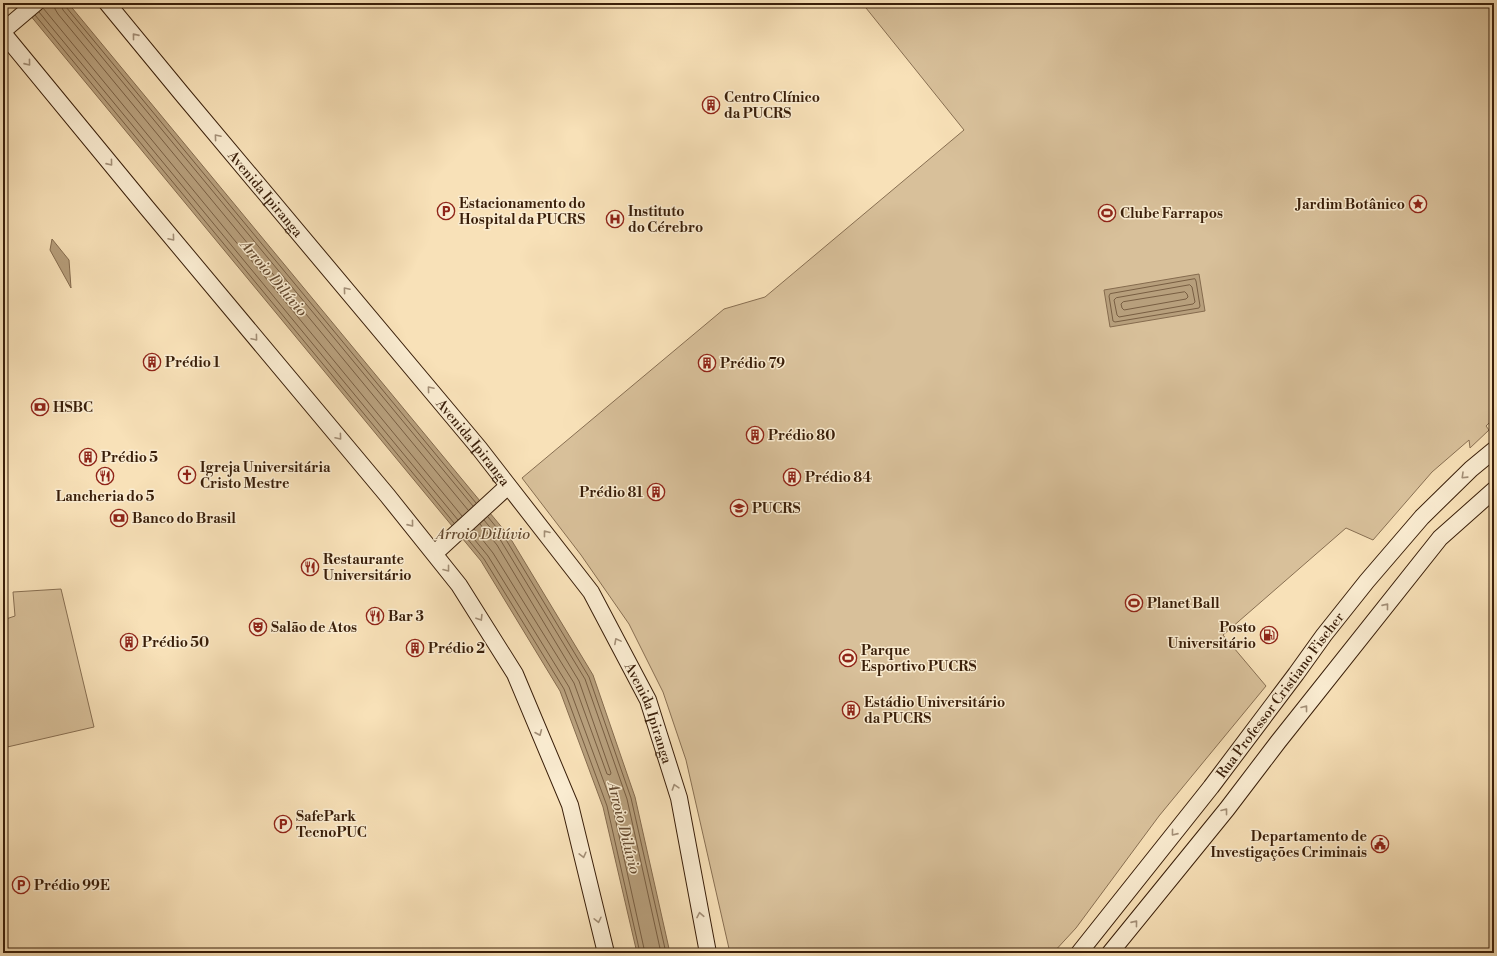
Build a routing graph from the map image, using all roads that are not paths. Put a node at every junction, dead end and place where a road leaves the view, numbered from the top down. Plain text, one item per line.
1 (36, 3) edge
2 (107, 3) edge
3 (3, 32) edge
4 (1494, 450) edge
5 (508, 486) junction
6 (1494, 490) edge
7 (434, 553) junction
8 (1258, 725) junction
9 (1278, 742) junction
10 (606, 953) edge
11 (708, 953) edge
12 (1079, 953) edge
13 (1110, 953) edge

1 - 3 main road
5 -> 2 main road, Avenida Ipiranga
3 -> 7 main road
4 -> 8 main road, Rua Professor Cristiano Fischer
5 - 7 main road
11 -> 5 main road, Avenida Ipiranga
9 -> 6 main road, Rua Professor Cristiano Fischer
7 -> 10 main road
8 - 9 main road
8 -> 12 main road, Rua Professor Cristiano Fischer
13 -> 9 main road, Rua Professor Cristiano Fischer

